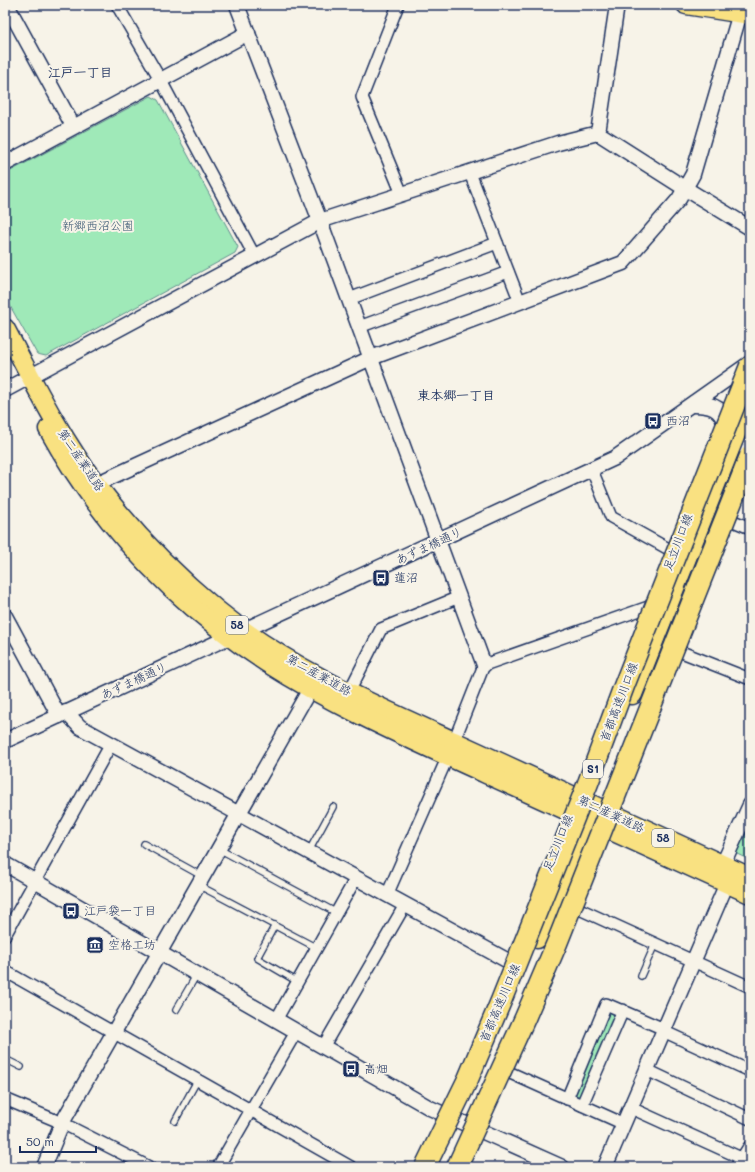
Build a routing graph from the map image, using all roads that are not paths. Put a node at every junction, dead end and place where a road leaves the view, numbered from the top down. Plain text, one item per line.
1 (7, 5) edge
2 (117, 5) edge
3 (237, 5) edge
4 (398, 5) edge
5 (616, 5) edge
6 (686, 5) edge
7 (745, 14) edge
8 (248, 33) junction
9 (160, 79) junction
10 (73, 126) junction
11 (598, 133) junction
12 (5, 164) edge
13 (470, 173) junction
14 (686, 190) junction
15 (402, 194) junction
16 (320, 221) junction
17 (750, 228) edge
18 (497, 243) junction
19 (254, 255) junction
20 (508, 272) junction
21 (349, 299) junction
22 (520, 302) junction
23 (359, 327) junction
24 (5, 328) edge
25 (5, 351) edge
26 (370, 358) junction
27 (749, 363) edge
28 (25, 378) junction
29 (5, 390) edge
30 (750, 396) edge
31 (694, 404) junction
32 (725, 424) junction
33 (750, 427) edge
34 (750, 456) edge
35 (592, 470) junction
36 (750, 471) edge
37 (96, 484) junction
38 (731, 520) junction
39 (750, 528) edge
40 (438, 541) junction
41 (674, 552) junction
42 (682, 587) junction
43 (459, 597) junction
44 (654, 604) junction
45 (5, 616) edge
46 (237, 634) junction
47 (679, 651) junction
48 (484, 665) junction
49 (750, 679) edge
50 (310, 689) junction
51 (349, 692) junction
52 (63, 714) junction
53 (5, 741) edge
54 (111, 744) junction
55 (451, 749) junction
56 (750, 805) edge
57 (333, 806) dead end
58 (592, 814) junction
59 (238, 815) junction
60 (144, 844) dead end
61 (219, 849) junction
62 (309, 851) junction
63 (5, 864) edge
64 (723, 864) junction
65 (750, 877) edge
66 (356, 878) junction
67 (201, 880) junction
68 (35, 881) junction
69 (727, 883) junction
70 (750, 894) edge
71 (387, 895) junction
72 (405, 905) junction
73 (575, 907) junction
74 (337, 913) junction
75 (275, 925) junction
76 (5, 935) edge
77 (540, 939) junction
78 (655, 944) junction
79 (317, 948) junction
80 (160, 953) junction
81 (692, 961) junction
82 (510, 962) junction
83 (5, 971) edge
84 (197, 974) junction
85 (641, 976) dead end
86 (298, 982) junction
87 (750, 987) edge
88 (176, 1010) dead end
89 (623, 1010) junction
90 (276, 1020) junction
91 (664, 1030) junction
92 (115, 1032) junction
93 (296, 1032) junction
94 (323, 1047) junction
95 (5, 1059) edge
96 (21, 1067) dead end
97 (646, 1070) junction
98 (506, 1071) junction
99 (750, 1071) edge
100 (198, 1079) junction
101 (566, 1098) junction
102 (5, 1099) edge
103 (582, 1106) junction
104 (631, 1108) junction
105 (252, 1110) junction
106 (444, 1115) junction
107 (750, 1119) edge
108 (175, 1121) dead end
109 (62, 1123) junction
110 (624, 1124) junction
111 (479, 1131) junction
112 (745, 1159) edge
113 (44, 1167) edge
114 (149, 1167) edge
115 (218, 1167) edge
116 (351, 1167) edge
117 (418, 1167) edge
118 (425, 1167) edge
119 (434, 1167) edge
120 (444, 1167) edge
121 (457, 1167) edge
122 (462, 1167) edge
123 (562, 1167) edge
124 (605, 1167) edge

1 - 10 street
2 - 9 street
3 - 8 street
4 - 15 street
5 - 11 street
6 - 7 main road
7 - 14 street
8 - 9 street
8 - 16 street
9 - 10 street
9 - 19 street
10 - 12 street
11 - 13 street
11 - 14 street
13 - 15 street
13 - 18 street
14 - 17 street
14 - 22 street
15 - 16 street
16 - 19 street
16 - 21 street
18 - 20 street
18 - 21 street
19 - 28 street
20 - 22 street
20 - 23 street
21 - 23 street
22 - 26 street
23 - 26 street
24 - 28 main road, 第二産業道路 / 58
25 - 28 main road, 第二産業道路 / 58
26 - 37 street
26 - 40 street
27 - 31 street, あずま橋通り
27 - 32 main road, 足立川口線
27 - 118 highway, 首都高速川口線 / S1, bridge
28 - 29 street
28 - 37 main road, 第二産業道路 / 58
28 - 46 main road, 第二産業道路 / 58
30 - 42 highway
31 - 32 main road
31 - 35 street, あずま橋通り
32 - 41 main road, 足立川口線
33 - 42 highway
34 - 121 highway, bridge
35 - 40 street, あずま橋通り
35 - 41 street
36 - 38 main road, 足立川口線
37 - 46 main road, 第二産業道路 / 58
38 - 39 street
38 - 47 main road, 足立川口線
40 - 43 street
40 - 46 street, あずま橋通り
41 - 44 main road, 足立川口線
42 - 58 highway
43 - 48 street
43 - 51 street
44 - 48 street
44 - 58 main road, 足立川口線
45 - 52 street
46 - 50 main road, 第二産業道路 / 58
46 - 51 main road, 第二産業道路 / 58
46 - 52 street, あずま橋通り
47 - 49 street
47 - 58 main road, 足立川口線
48 - 55 street
50 - 55 main road, 第二産業道路 / 58
50 - 59 street
51 - 55 main road, 第二産業道路 / 58
52 - 53 street, あずま橋通り
52 - 54 street
54 - 59 street
54 - 68 street
55 - 58 main road, 第二産業道路 / 58
55 - 71 street
56 - 64 street
57 - 62 lane
58 - 64 main road, 第二産業道路 / 58
58 - 69 main road, 第二産業道路 / 58
58 - 73 main road, 足立川口線
58 - 77 highway
58 - 82 main road, 足立川口線
59 - 61 street
59 - 62 street
60 - 67 lane
61 - 67 street
61 - 74 lane
62 - 66 street
63 - 68 street
64 - 65 main road, 第二産業道路 / 58
66 - 71 street
66 - 74 street
67 - 75 lane
67 - 80 street
68 - 76 street
68 - 80 street
69 - 70 main road, 第二産業道路 / 58
69 - 81 street
71 - 72 street
72 - 82 street
72 - 94 street
73 - 78 street
73 - 98 main road, 足立川口線
74 - 79 street
75 - 79 lane
75 - 86 lane
77 - 119 highway
77 - 120 highway
78 - 81 street
78 - 85 lane
79 - 86 street
80 - 84 street
80 - 92 street
81 - 87 street
81 - 91 street
82 - 106 main road, 足立川口線
83 - 92 street
84 - 88 lane
84 - 90 street
86 - 90 street
89 - 91 street
89 - 101 street
89 - 103 street
90 - 93 street
91 - 97 street
91 - 99 street
92 - 100 street
92 - 109 street
93 - 94 street
93 - 105 street
94 - 106 street
95 - 96 lane
97 - 104 street
97 - 107 street
98 - 101 street
98 - 111 main road, 足立川口線
100 - 105 street
100 - 108 lane
101 - 103 street
102 - 109 street
103 - 110 street
104 - 110 street
104 - 112 street
105 - 115 street
105 - 116 street
106 - 111 street
106 - 117 main road, 足立川口線
109 - 113 street
109 - 114 street
110 - 124 street
111 - 122 main road, 足立川口線
111 - 123 street

